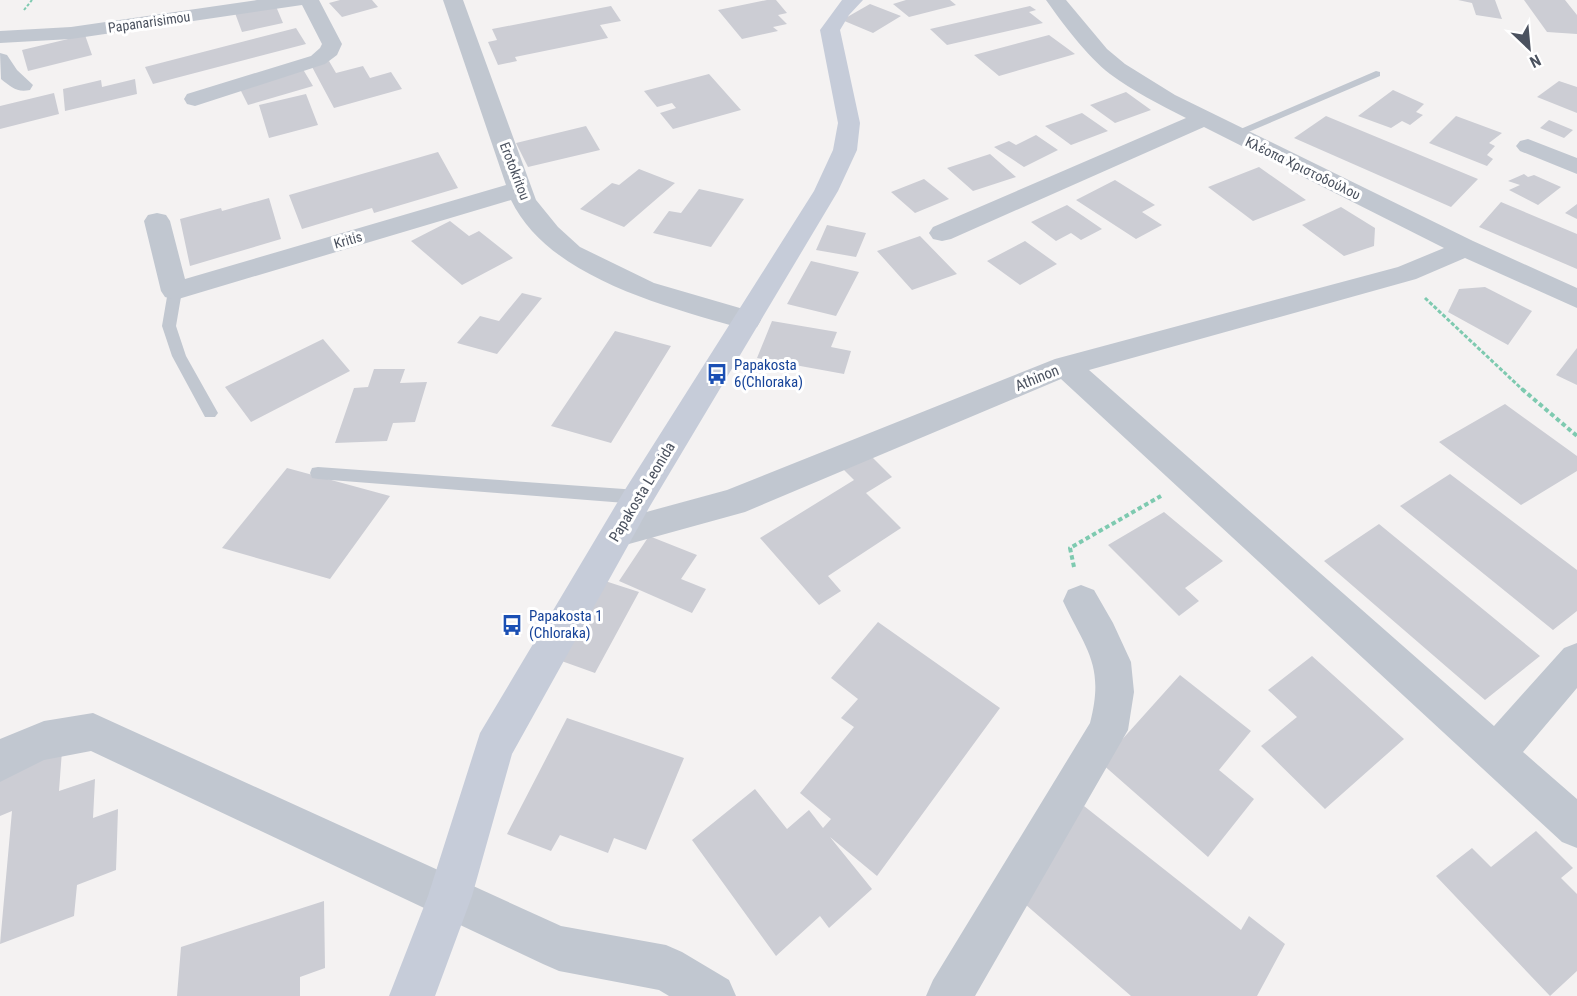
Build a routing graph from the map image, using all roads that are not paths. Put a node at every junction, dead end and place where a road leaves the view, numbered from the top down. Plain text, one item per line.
1 (297, 0) edge
2 (309, 0) edge
3 (453, 0) edge
4 (853, 0) edge
5 (1056, 0) edge
6 (1, 40) edge
7 (0, 59) edge
8 (1376, 74) dead end
9 (22, 85) dead end
10 (195, 99) dead end
11 (1203, 119) junction
12 (1235, 134) junction
13 (1527, 146) dead end
14 (1577, 167) edge
15 (520, 189) junction
16 (157, 221) dead end
17 (942, 233) dead end
18 (1464, 247) junction
19 (176, 291) junction
20 (1577, 299) edge
21 (747, 320) junction
22 (1065, 366) junction
23 (210, 413) dead end
24 (318, 473) dead end
25 (638, 497) junction
26 (618, 533) junction
27 (1082, 601) road end
28 (1577, 660) edge
29 (1495, 754) junction
30 (0, 762) edge
31 (1577, 827) edge
32 (450, 896) junction
33 (412, 996) edge
34 (713, 996) edge
35 (949, 996) edge

1 - 6 street, Papanarisimou
2 - 10 street
3 - 15 street, Erotokritou
4 - 21 main road, Papakosta Leonida
5 - 11 street, Κλέοπα Χριστοδούλου
7 - 9 street
8 - 12 lane
11 - 12 street, Κλέοπα Χριστοδούλου
11 - 17 street
12 - 18 street, Κλέοπα Χριστοδούλου
13 - 14 street
15 - 19 street, Kritis
15 - 21 street, Erotokritou
16 - 19 street
18 - 20 street, Κλέοπα Χριστοδούλου
18 - 22 street, Athinon
19 - 23 lane
21 - 25 main road, Papakosta Leonida
22 - 26 street, Athinon
22 - 29 street
24 - 25 lane
25 - 26 main road, Papakosta Leonida
26 - 32 main road, Papakosta Leonida
27 - 35 street
28 - 29 street
29 - 31 street
30 - 32 street
32 - 33 main road, Papakosta Leonida
32 - 34 street

